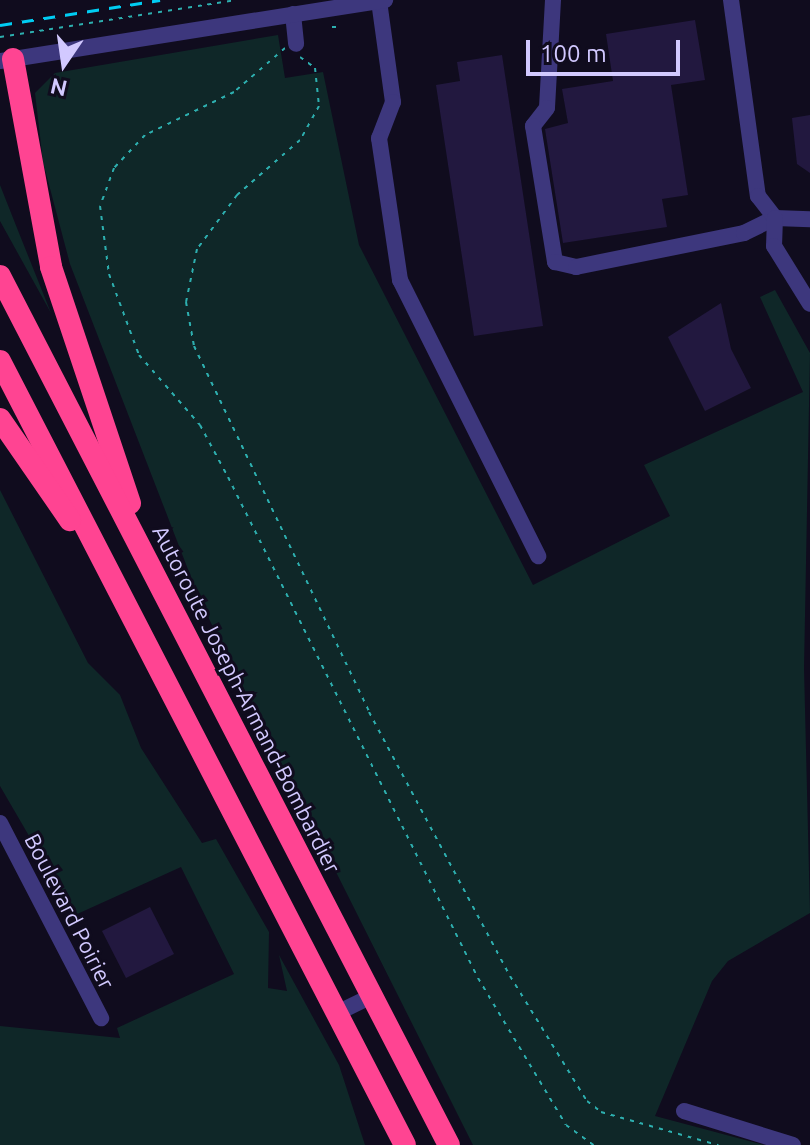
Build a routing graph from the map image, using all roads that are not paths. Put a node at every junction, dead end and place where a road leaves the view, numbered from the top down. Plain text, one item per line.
1 (385, 0) edge
2 (553, 0) edge
3 (731, 0) edge
4 (379, 1) edge
5 (293, 14) junction
6 (296, 44) road end
7 (7, 60) edge
8 (775, 218) junction
9 (810, 219) edge
10 (0, 276) edge
11 (810, 304) edge
12 (0, 361) edge
13 (0, 419) edge
14 (538, 556) dead end
15 (111, 576) junction
16 (158, 584) junction
17 (0, 823) edge
18 (372, 996) junction
19 (337, 1013) junction
20 (101, 1018) dead end
21 (684, 1111) dead end
22 (405, 1145) edge
23 (449, 1145) edge
24 (793, 1145) edge

1 - 4 street
2 - 8 street
3 - 8 street
4 - 5 street
4 - 14 street
5 - 6 street
5 - 7 street
7 - 16 highway
8 - 9 street
8 - 11 street
10 - 16 highway, Autoroute Joseph-Armand-Bombardier
12 - 15 highway
13 - 15 highway
15 - 19 highway
16 - 18 highway, Autoroute Joseph-Armand-Bombardier
17 - 20 street, Boulevard Poirier
18 - 19 street
18 - 23 highway, Autoroute Joseph-Armand-Bombardier
19 - 22 highway
21 - 24 street

